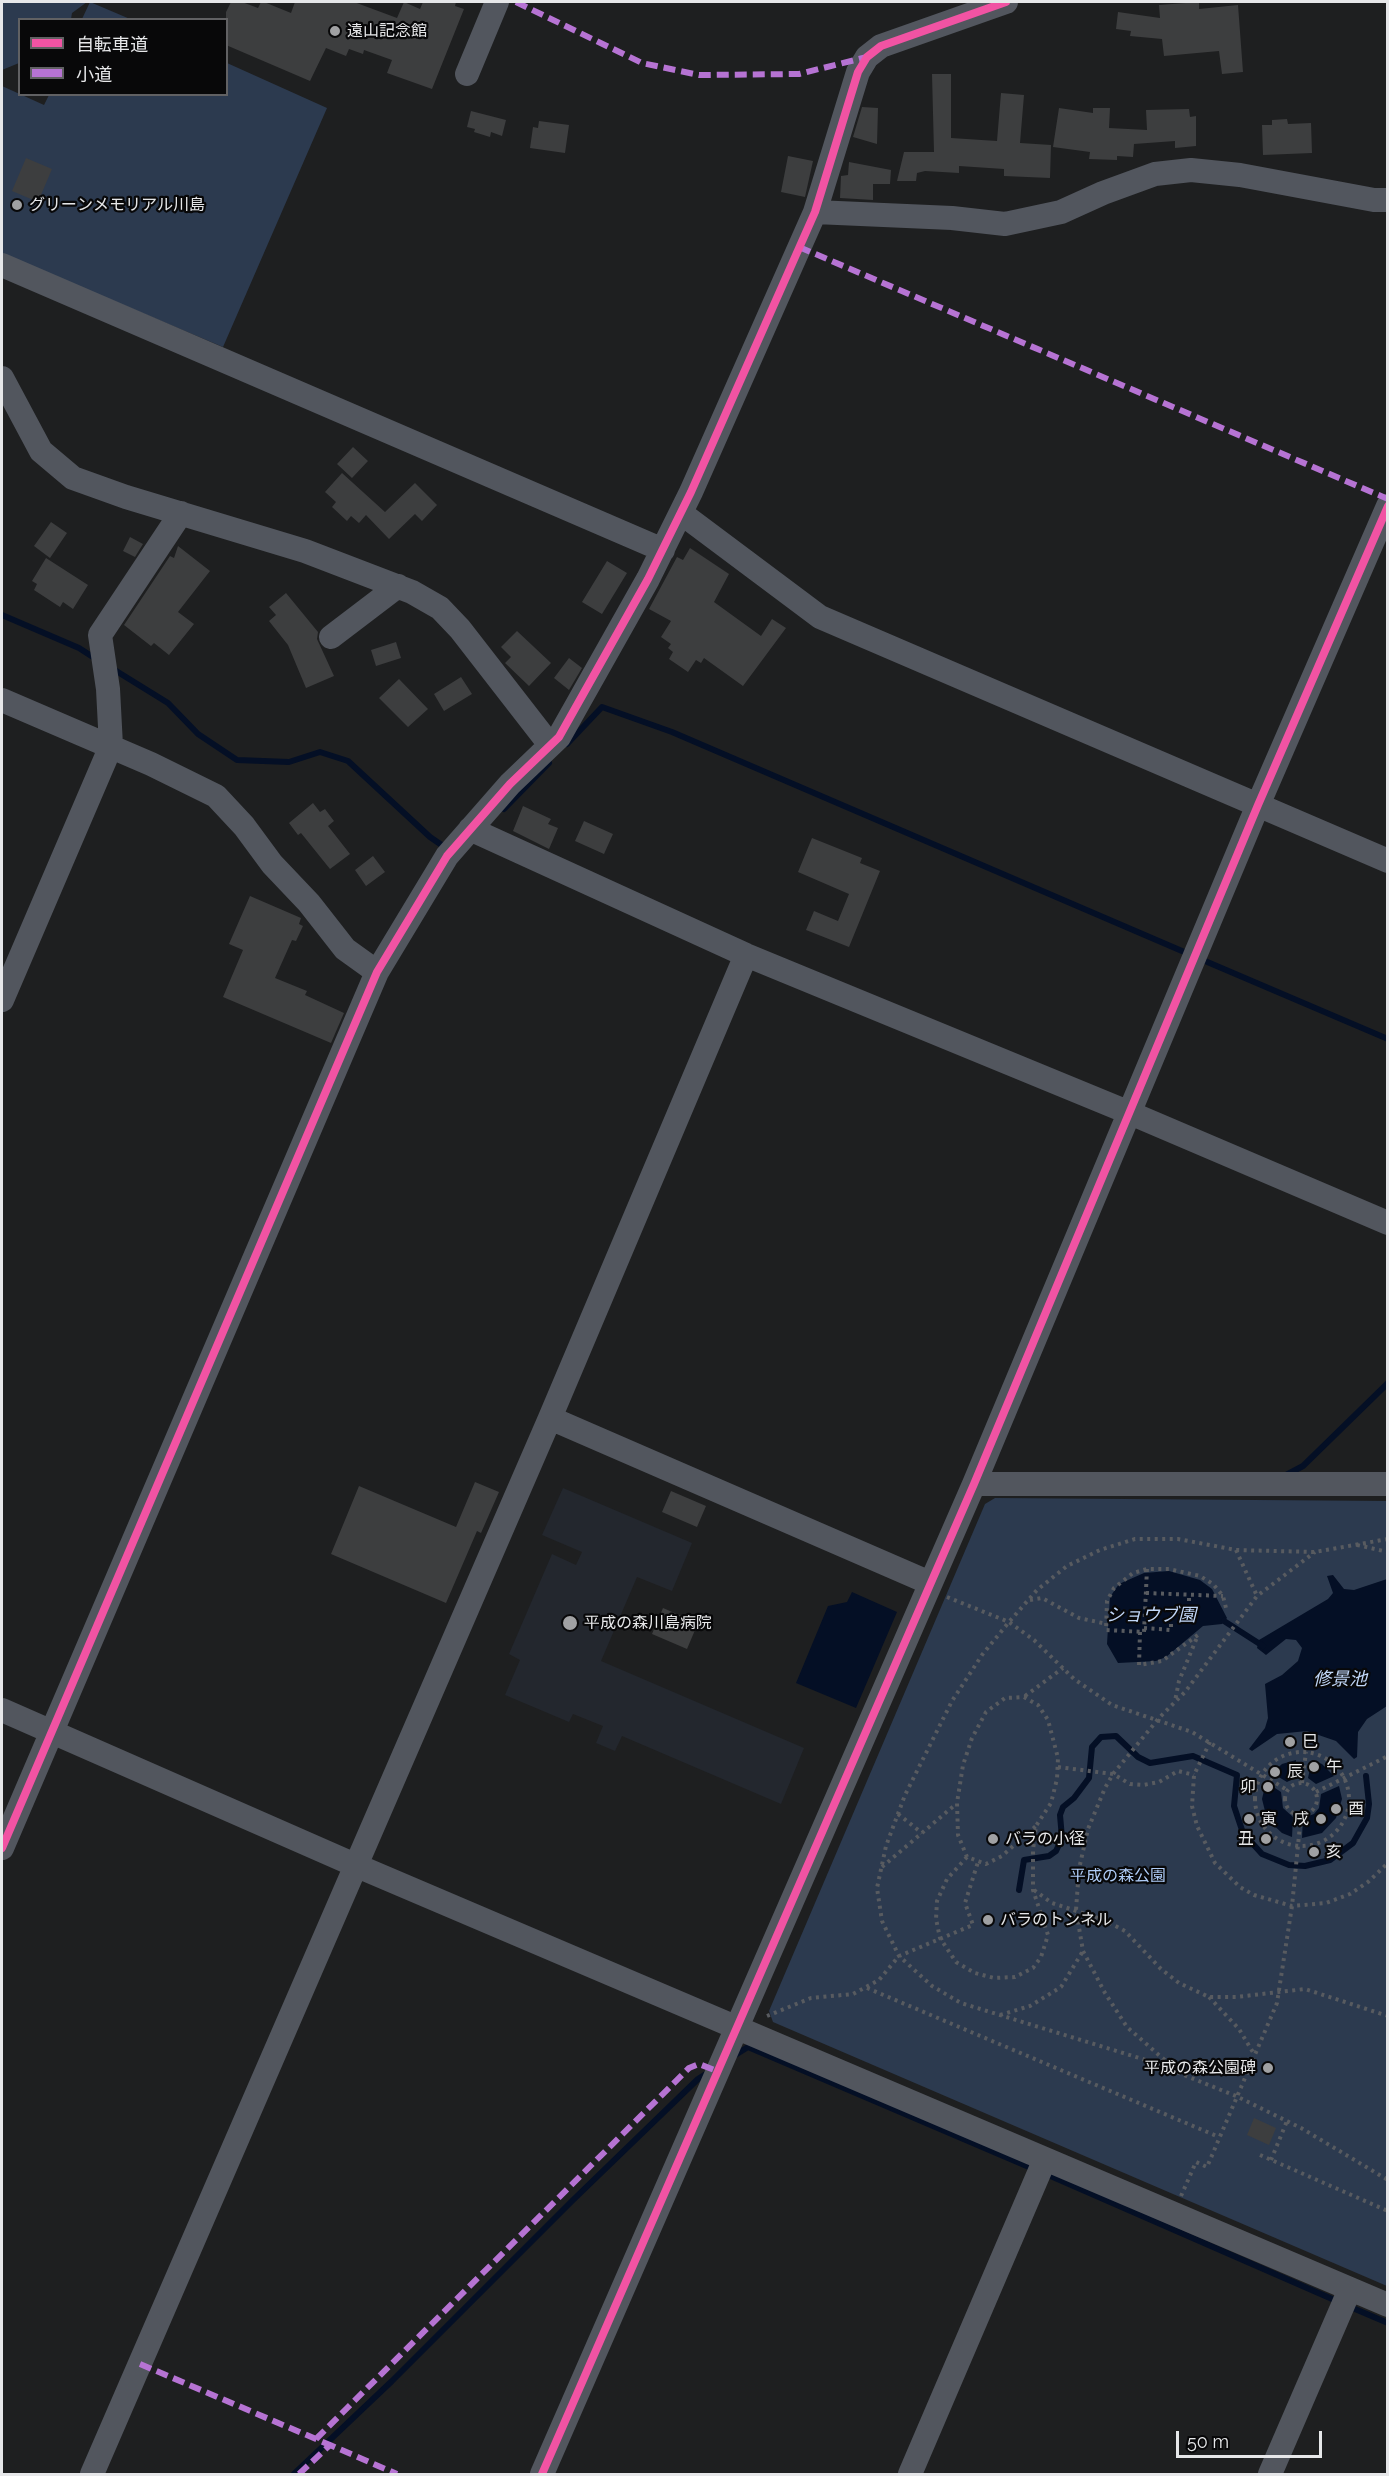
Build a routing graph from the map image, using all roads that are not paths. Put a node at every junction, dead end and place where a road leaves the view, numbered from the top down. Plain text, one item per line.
1 (497, 2) edge
2 (1006, 2) edge
3 (467, 74) dead end
4 (1388, 200) edge
5 (814, 212) junction
6 (2, 265) edge
7 (2, 378) edge
8 (1388, 506) edge
9 (181, 513) junction
10 (681, 513) junction
11 (663, 550) junction
12 (398, 586) junction
13 (331, 637) dead end
14 (2, 700) edge
15 (550, 745) junction
16 (111, 746) junction
17 (1258, 805) junction
18 (470, 829) junction
19 (1388, 861) edge
20 (746, 955) junction
21 (377, 972) junction
22 (2, 1000) edge
23 (1130, 1113) junction
24 (1388, 1223) edge
25 (550, 1418) junction
26 (974, 1484) junction
27 (1388, 1484) edge
28 (936, 1589) junction
29 (2, 1710) edge
30 (51, 1732) junction
31 (2, 1848) edge
32 (355, 1865) junction
33 (736, 2027) junction
34 (1045, 2158) junction
35 (1350, 2289) junction
36 (1388, 2305) edge
37 (92, 2475) edge
38 (542, 2475) edge
39 (910, 2475) edge
40 (1270, 2475) edge

1 - 3 street
2 - 5 street
4 - 5 street
5 - 10 street
6 - 11 street
7 - 9 street
8 - 17 street
9 - 12 street
9 - 16 street
10 - 11 street
10 - 17 street
11 - 15 street
12 - 13 street
12 - 15 street
14 - 16 street
15 - 18 street
16 - 21 street
16 - 22 street
17 - 19 street
17 - 23 street
18 - 20 street
18 - 21 street
20 - 23 street
20 - 25 street
21 - 30 street
23 - 24 street
23 - 26 street
25 - 28 street
25 - 32 street
26 - 27 street
26 - 28 street
28 - 33 street
29 - 30 street
30 - 31 street
30 - 32 street
32 - 33 street
32 - 37 street
33 - 34 street
33 - 38 street
34 - 35 street
34 - 39 street
35 - 36 street
35 - 40 street

